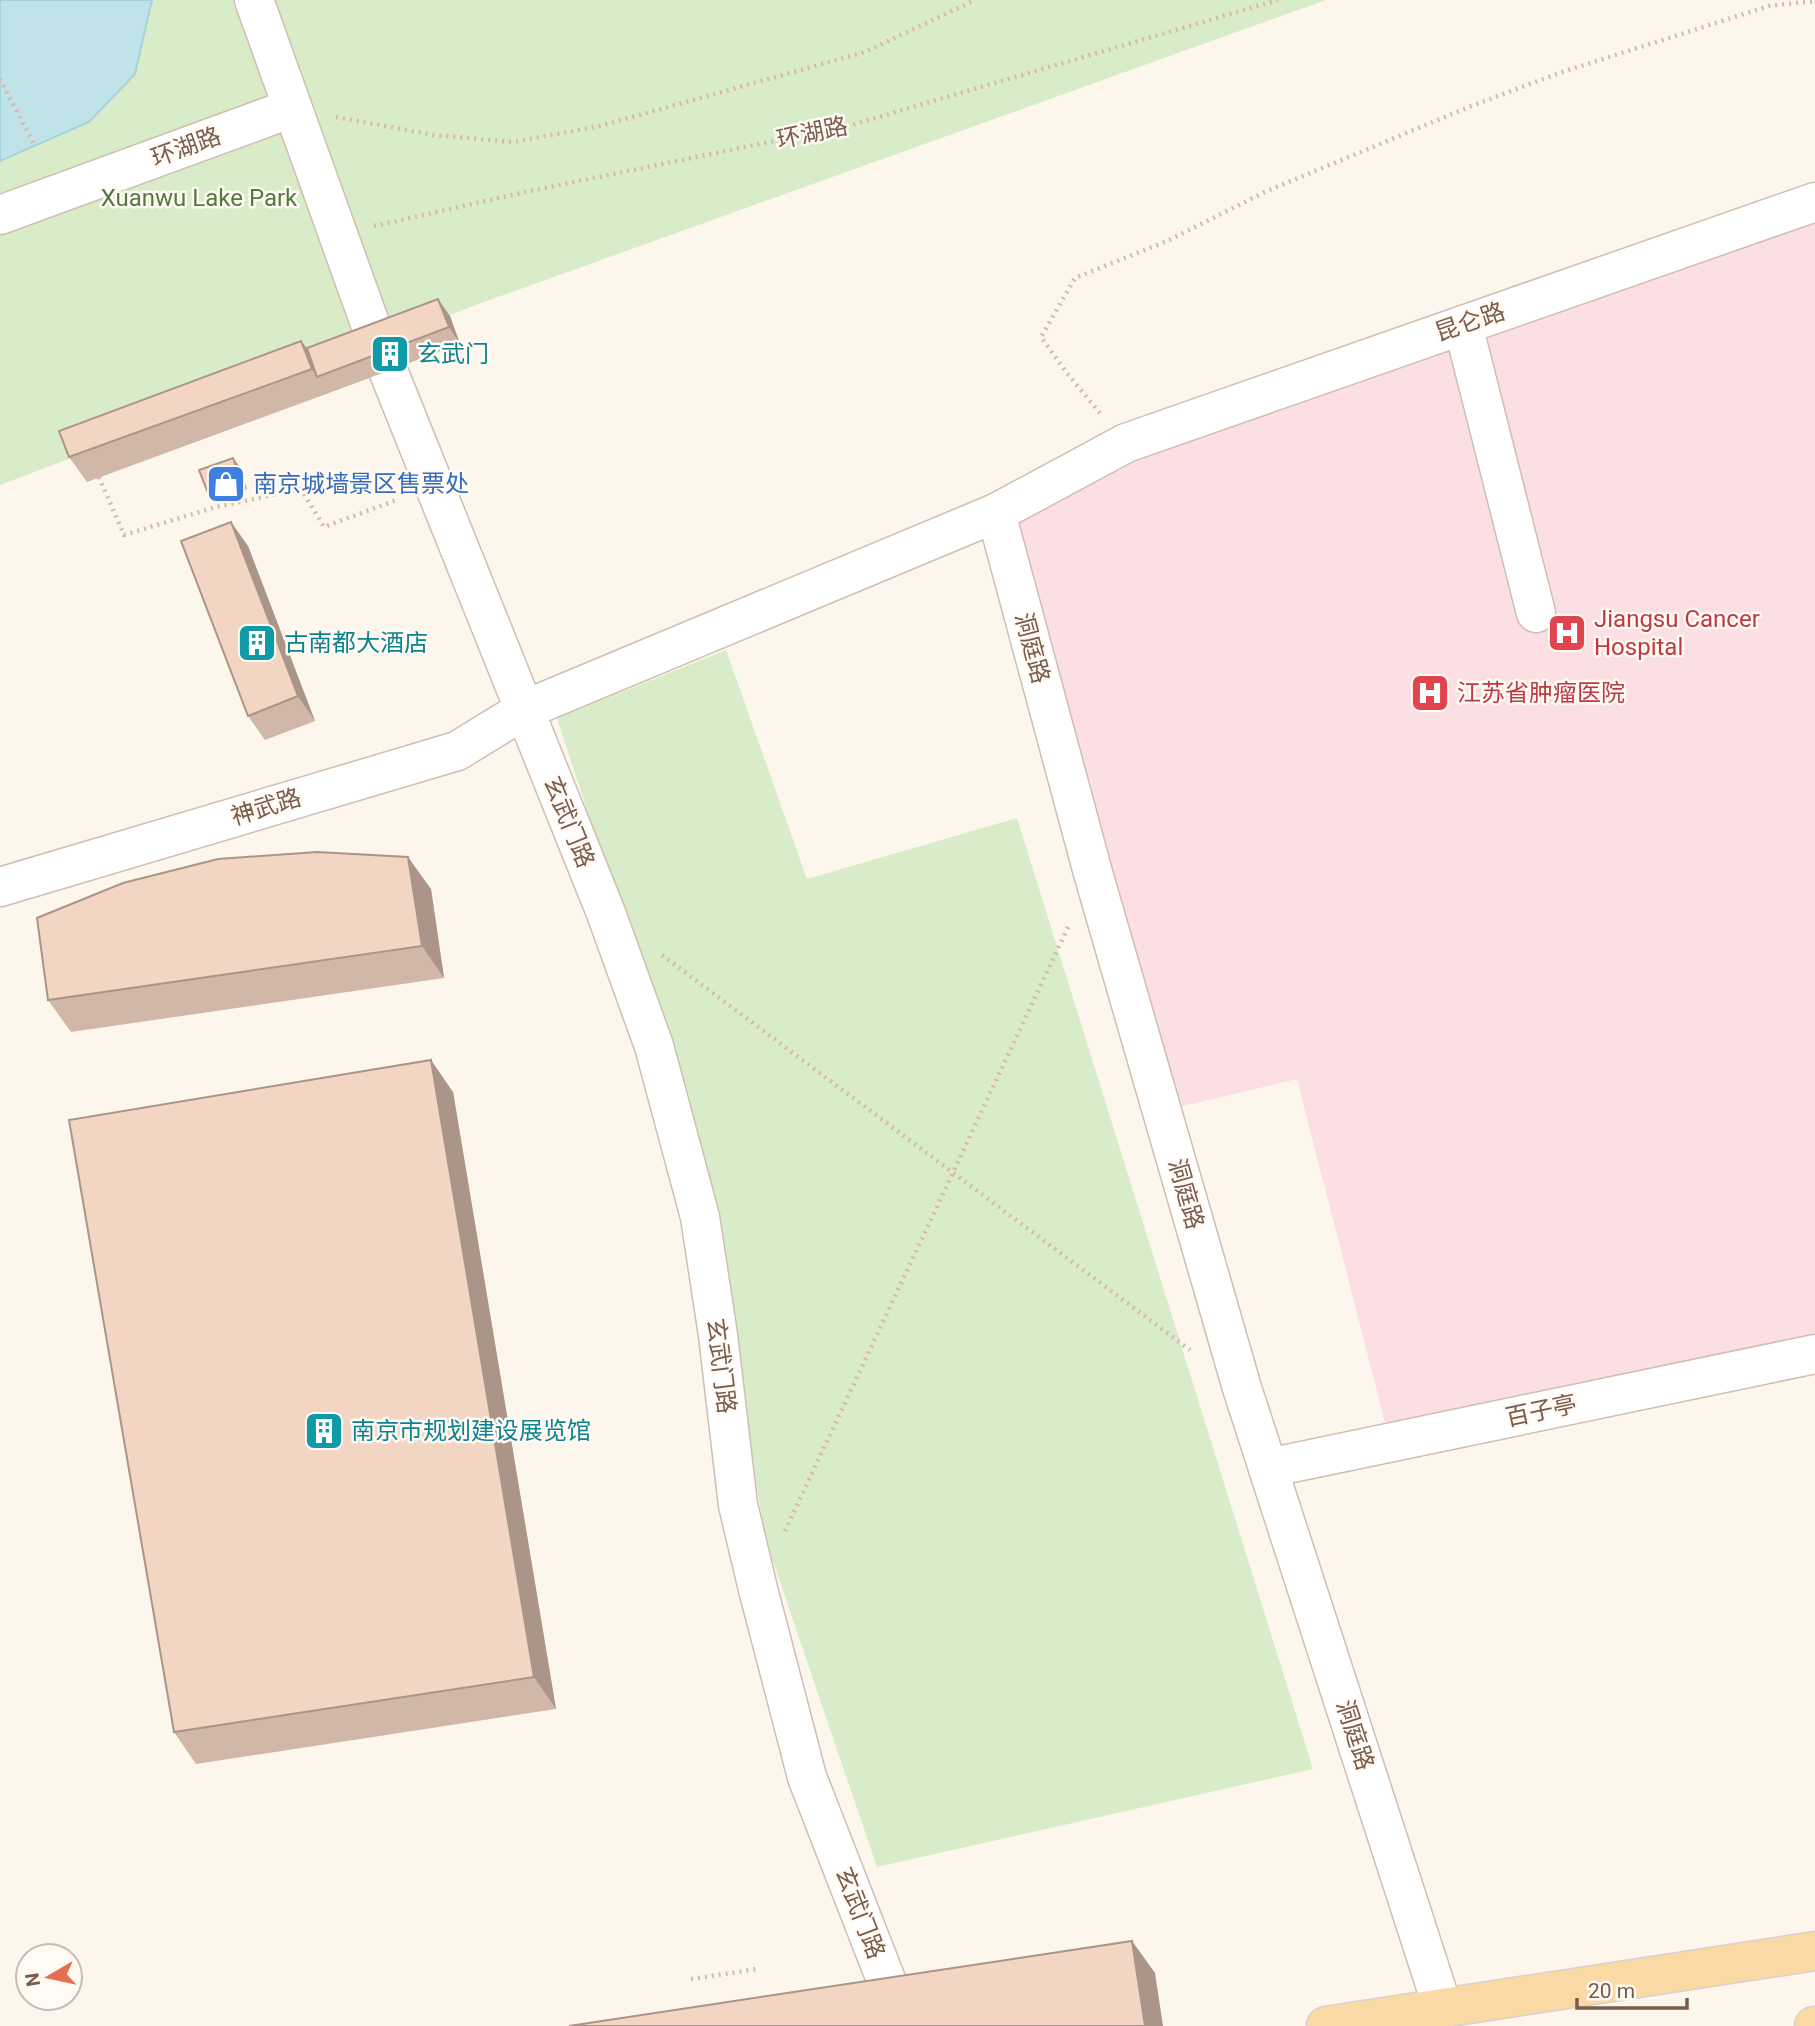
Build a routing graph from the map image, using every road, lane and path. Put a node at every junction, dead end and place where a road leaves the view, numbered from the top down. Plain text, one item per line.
1 (254, 0) edge
2 (975, 0) edge
3 (1278, 0) edge
4 (1815, 1) edge
5 (0, 79) edge
6 (292, 108) junction
7 (35, 146) dead end
8 (1815, 202) edge
9 (0, 215) edge
10 (339, 234) junction
11 (1463, 325) junction
12 (1126, 443) junction
13 (99, 477) dead end
14 (434, 486) junction
15 (996, 513) junction
16 (1536, 613) dead end
17 (524, 710) junction
18 (1093, 873) junction
19 (0, 887) edge
20 (662, 955) dead end
21 (953, 1173) junction
22 (1815, 1354) edge
23 (1242, 1388) junction
24 (1268, 1468) junction
25 (758, 1589) junction
26 (1815, 1951) edge
27 (757, 1969) dead end
28 (691, 1979) dead end
29 (1432, 2018) edge
30 (904, 2026) edge
31 (1326, 2026) edge

1 - 6 street, 玄武门路
2 - 6 path
3 - 10 path, 环湖路
4 - 12 path
5 - 7 path
6 - 9 street, 环湖路
6 - 10 street, 玄武门路
8 - 11 street, 昆仑路
10 - 14 street, 玄武门路
11 - 12 street, 昆仑路
11 - 16 street
12 - 15 street
13 - 14 path
14 - 17 street, 玄武门路
15 - 17 street, 神武路
15 - 18 street, 洞庭路
17 - 19 street, 神武路
17 - 25 street, 玄武门路
18 - 21 path
18 - 23 street, 洞庭路
20 - 21 path
21 - 23 path
21 - 25 path
22 - 24 street, 百子亭
23 - 24 street, 洞庭路
24 - 29 street, 洞庭路
25 - 30 street, 玄武门路
26 - 29 main road
27 - 28 path
29 - 31 main road

